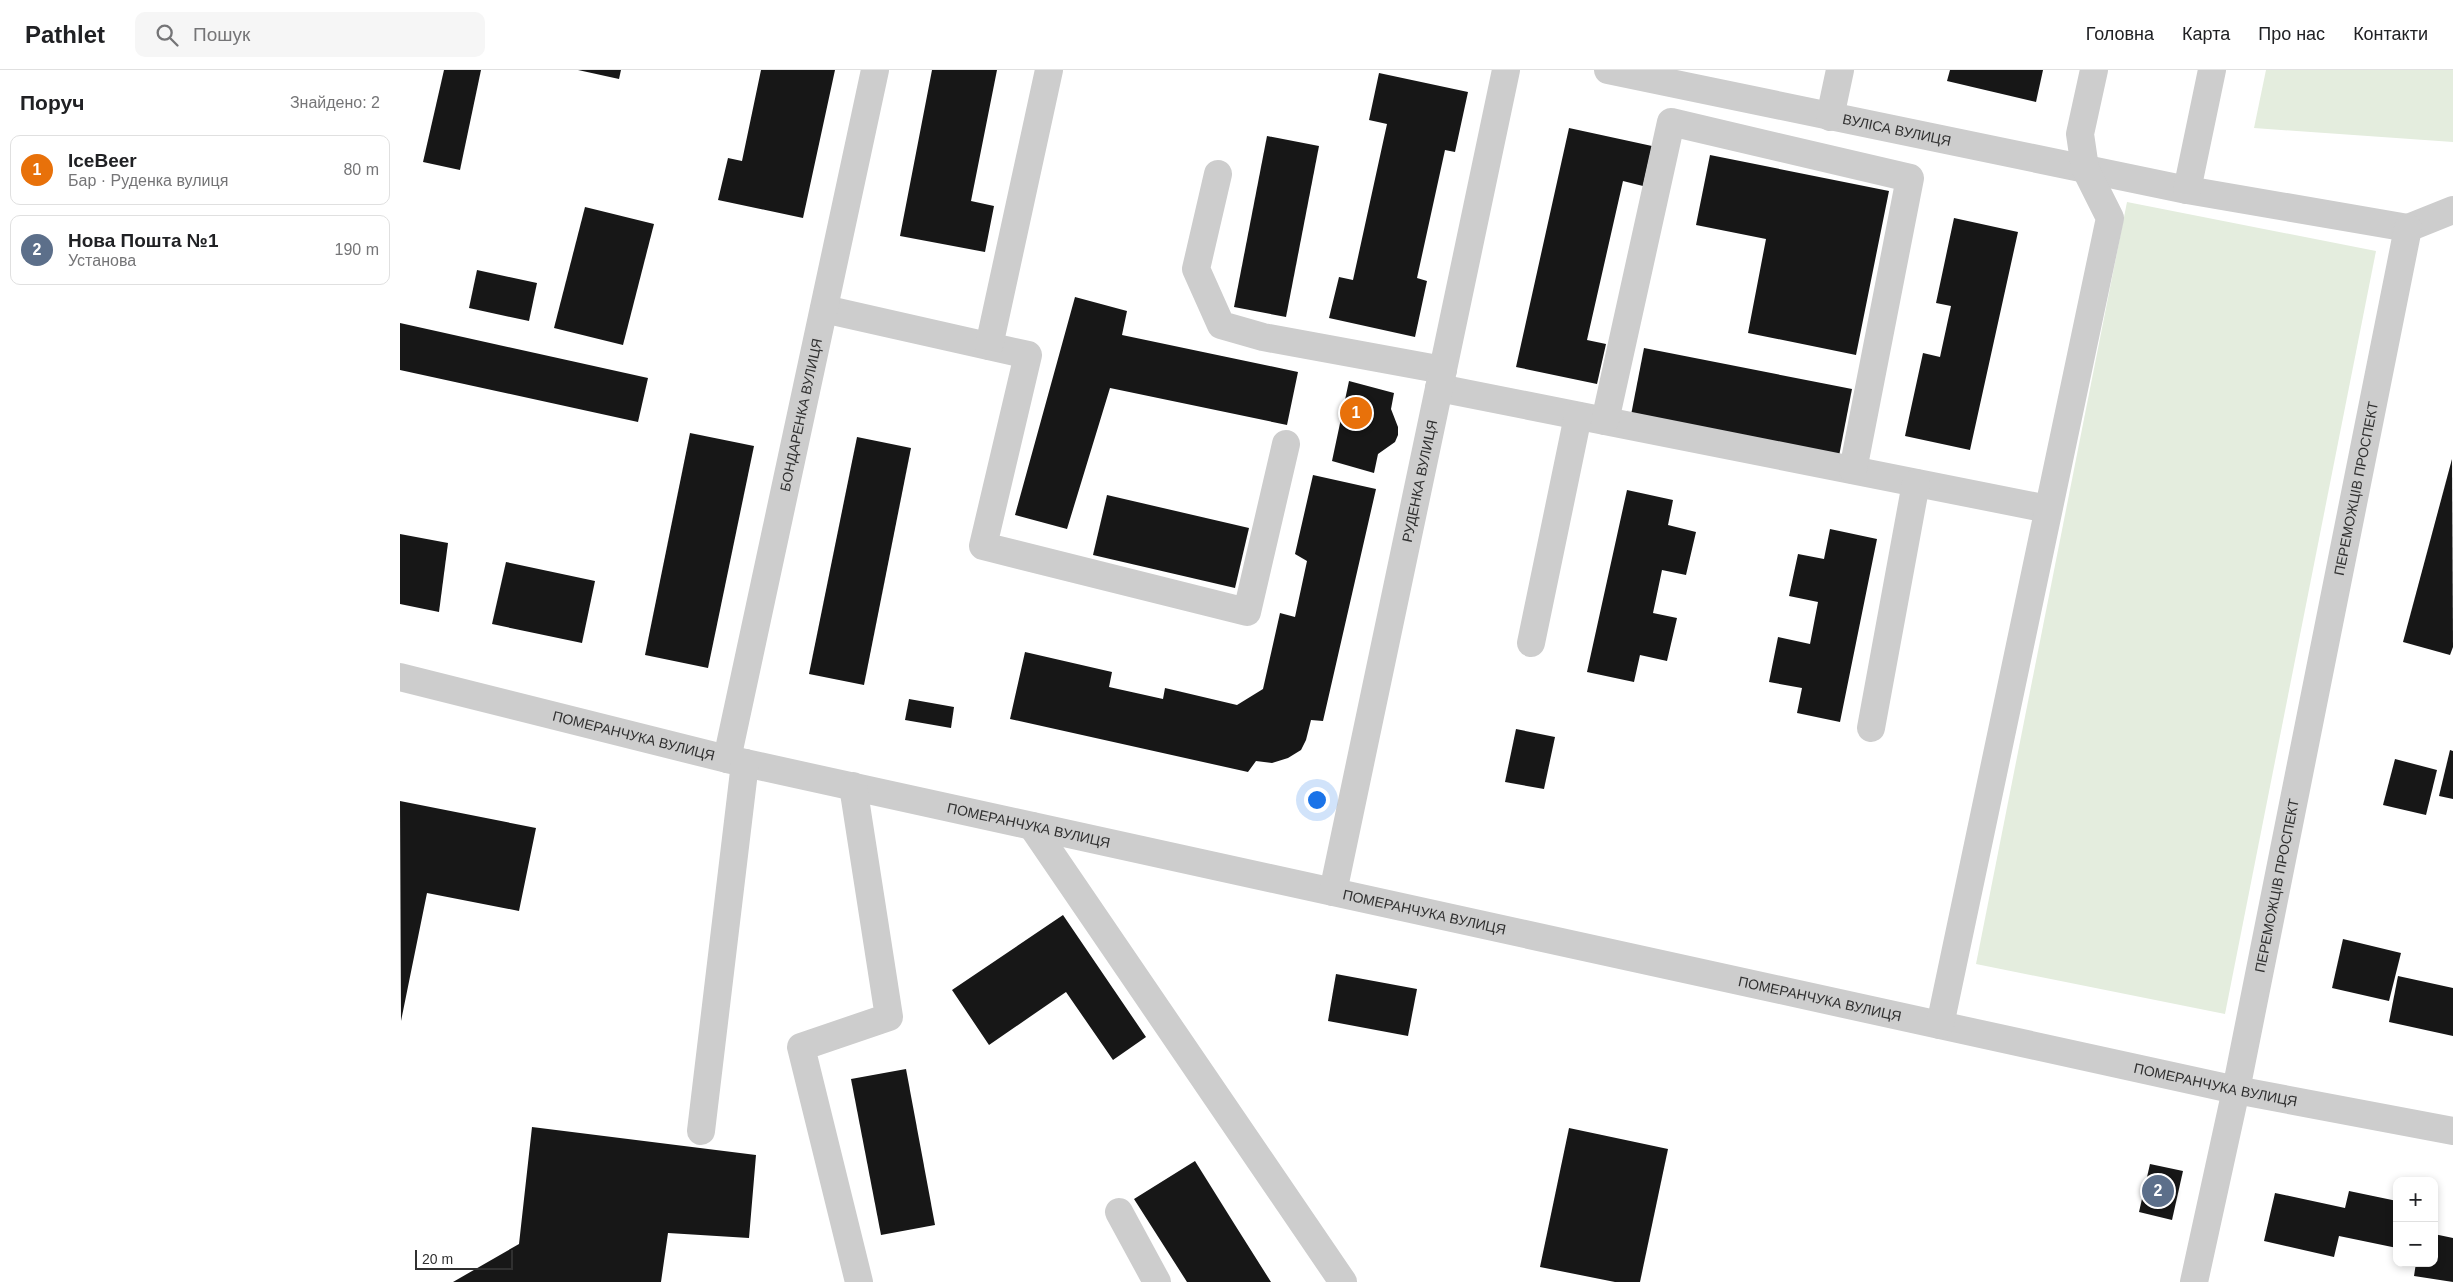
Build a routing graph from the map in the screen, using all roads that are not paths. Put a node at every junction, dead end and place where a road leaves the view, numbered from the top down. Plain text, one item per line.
1 (875, 70) edge
2 (1049, 70) edge
3 (1506, 70) edge
4 (1608, 70) edge
5 (1840, 70) edge
6 (2094, 70) edge
7 (2212, 70) edge
8 (1788, 108) junction
9 (1830, 117) junction
10 (1778, 147) junction
11 (2085, 168) junction
12 (1218, 174) dead end
13 (2187, 190) junction
14 (2453, 210) edge
15 (2408, 228) junction
16 (824, 309) junction
17 (989, 346) junction
18 (1441, 379) junction
19 (1578, 416) junction
20 (1605, 421) junction
21 (1286, 444) dead end
22 (1853, 470) junction
23 (1916, 483) junction
24 (2048, 509) junction
25 (1531, 643) dead end
26 (400, 676) edge
27 (1871, 728) dead end
28 (736, 761) junction
29 (853, 786) junction
30 (1032, 826) junction
31 (1333, 892) junction
32 (1940, 1025) junction
33 (2236, 1090) junction
34 (701, 1130) dead end
35 (2453, 1131) edge
36 (1119, 1212) dead end
37 (859, 1282) edge
38 (1157, 1282) edge
39 (1343, 1282) edge
40 (2194, 1282) edge

1 - 16 street, БОНДАРЕНКА ВУЛИЦЯ
2 - 17 street
3 - 18 street, РУДЕНКА ВУЛИЦЯ
4 - 8 street, ВУЛІСА ВУЛИЦЯ
5 - 9 street
6 - 11 street
7 - 13 street
8 - 9 street, ВУЛІСА ВУЛИЦЯ
8 - 10 street
9 - 11 street, ВУЛІСА ВУЛИЦЯ
10 - 20 street
10 - 22 street
11 - 13 street, ВУЛІСА ВУЛИЦЯ
11 - 24 street
12 - 18 street
13 - 15 street
14 - 15 street
15 - 33 street, ПЕРЕМОЖЦІВ ПРОСПЕКТ
16 - 17 street
16 - 28 street, БОНДАРЕНКА ВУЛИЦЯ
17 - 21 street
18 - 19 street
18 - 31 street, РУДЕНКА ВУЛИЦЯ
19 - 20 street
19 - 25 street
20 - 22 street
22 - 23 street
23 - 24 street
23 - 27 street
24 - 32 street
26 - 28 street, ПОМЕРАНЧУКА ВУЛИЦЯ
28 - 29 street, ПОМЕРАНЧУКА ВУЛИЦЯ
28 - 34 street, БОНДАРЕНКА ВУЛИЦЯ
29 - 30 street, ПОМЕРАНЧУКА ВУЛИЦЯ
29 - 37 street
30 - 31 street, ПОМЕРАНЧУКА ВУЛИЦЯ
30 - 39 street
31 - 32 street, ПОМЕРАНЧУКА ВУЛИЦЯ
32 - 33 street, ПОМЕРАНЧУКА ВУЛИЦЯ
33 - 35 street, ПОМЕРАНЧУКА ВУЛИЦЯ
33 - 40 street, ПЕРЕМОЖЦІВ ПРОСПЕКТ
36 - 38 street

